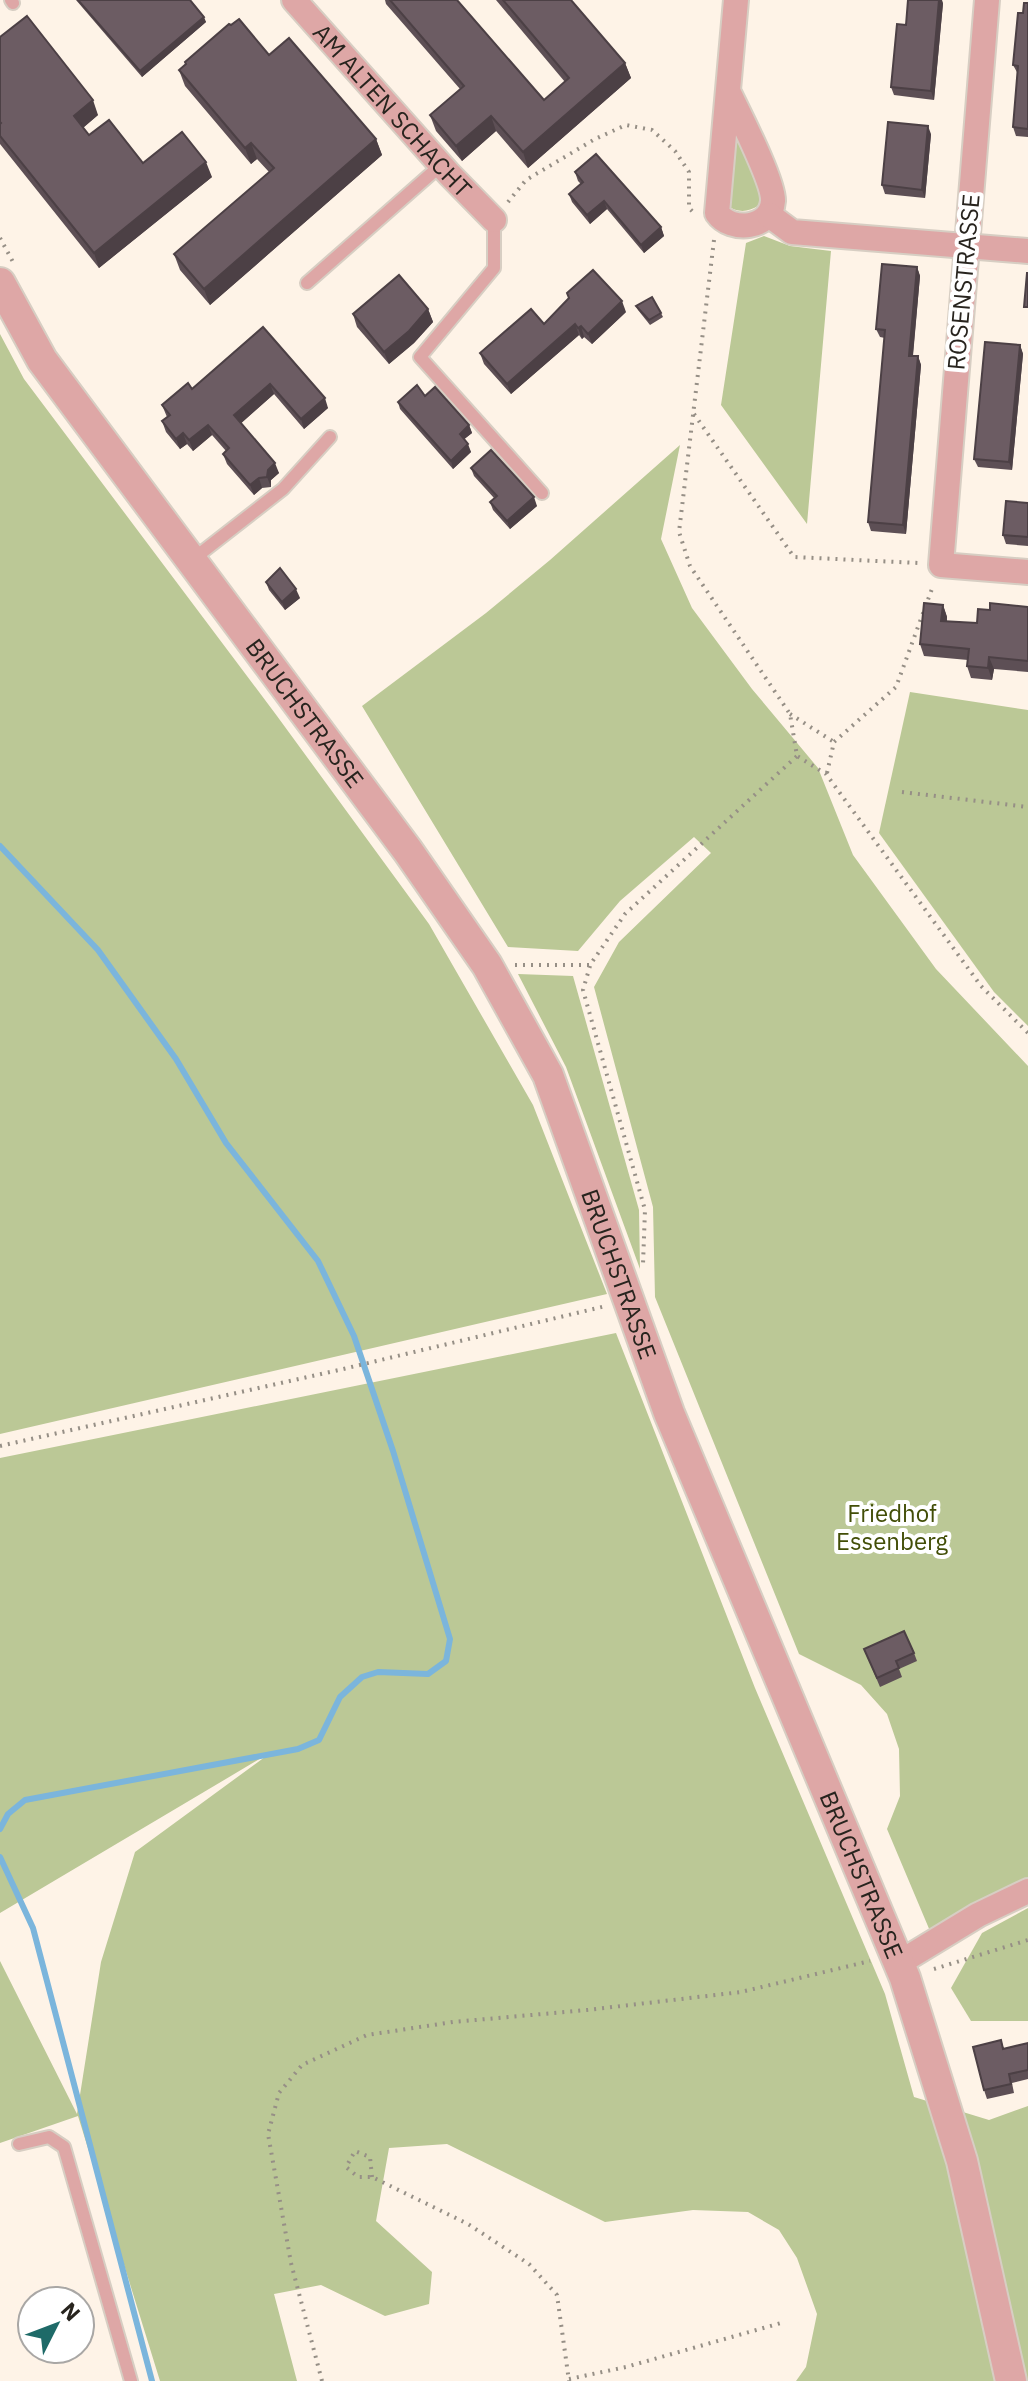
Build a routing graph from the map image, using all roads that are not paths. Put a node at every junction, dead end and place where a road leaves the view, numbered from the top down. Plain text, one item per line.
1 (294, 0) edge
2 (736, 0) edge
3 (987, 0) edge
4 (728, 91) junction
5 (441, 165) junction
6 (769, 215) junction
7 (494, 220) joint
8 (965, 247) junction
9 (1028, 251) edge
10 (0, 283) edge
11 (307, 283) dead end
12 (330, 437) dead end
13 (542, 493) dead end
14 (191, 561) junction
15 (1028, 572) edge
16 (1028, 1891) edge
17 (900, 1965) junction
18 (19, 2144) dead end
19 (131, 2381) edge
20 (1011, 2381) edge

1 - 5 street, AM ALTEN SCHACHT
2 - 4 street
3 - 8 street, ROSENSTRASSE
4 - 6 street
4 - 6 street
5 - 7 street, AM ALTEN SCHACHT
5 - 11 lane
6 - 8 street
7 - 13 lane
8 - 9 street
8 - 15 street, ROSENSTRASSE
10 - 14 street, BRUCHSTRASSE
12 - 14 lane
14 - 17 street, BRUCHSTRASSE
16 - 17 street
17 - 20 street, BRUCHSTRASSE
18 - 19 lane

